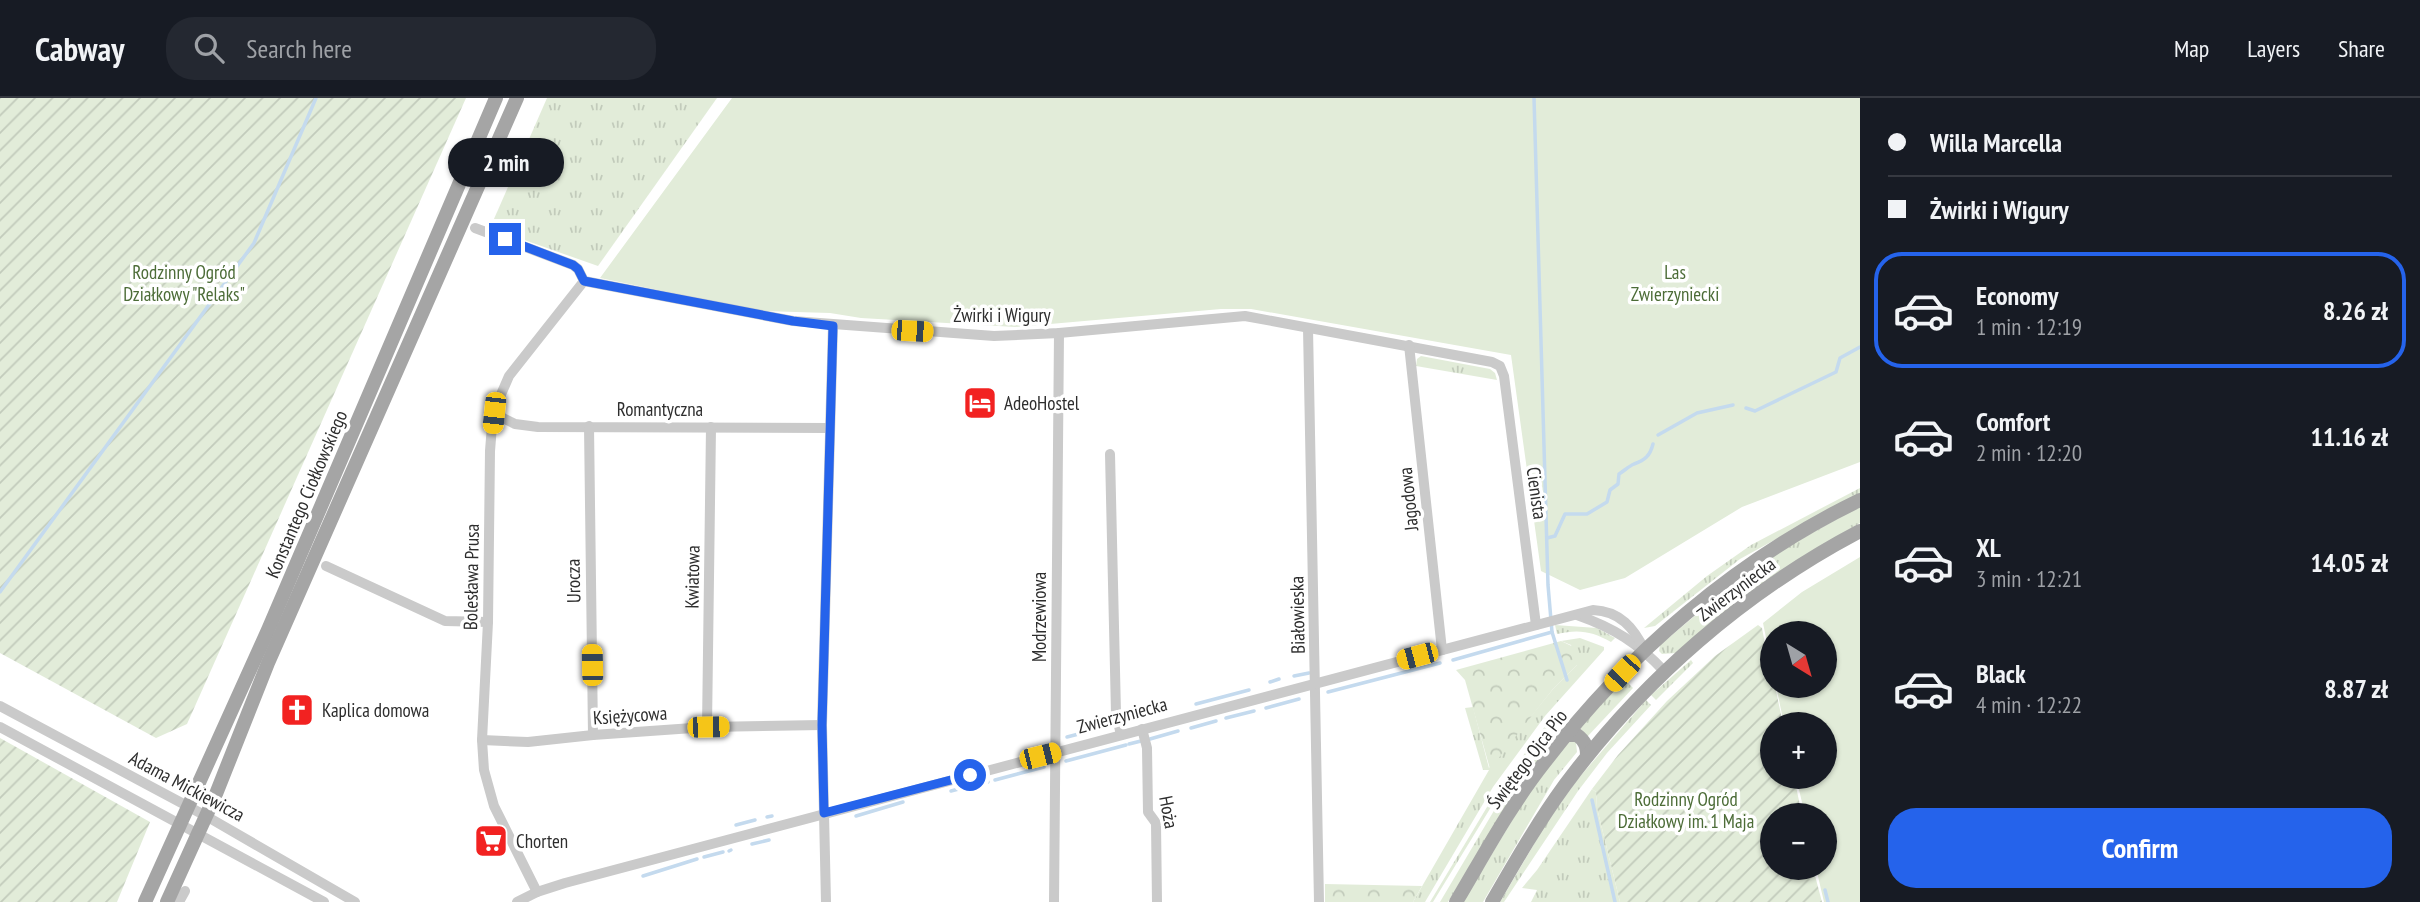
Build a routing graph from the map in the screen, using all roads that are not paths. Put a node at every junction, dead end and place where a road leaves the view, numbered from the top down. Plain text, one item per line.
1 (496, 98) edge
2 (517, 98) edge
3 (475, 228) dead end
4 (584, 281) junction
5 (833, 326) junction
6 (1308, 328) junction
7 (1059, 333) junction
8 (1409, 345) junction
9 (1500, 366) joint
10 (494, 413) junction
11 (589, 426) junction
12 (711, 427) junction
13 (829, 428) junction
14 (1110, 454) dead end
15 (1860, 500) edge
16 (1860, 531) edge
17 (326, 566) dead end
18 (488, 622) junction
19 (1539, 624) junction
20 (1442, 650) junction
21 (1645, 650) junction
22 (1665, 672) junction
23 (1316, 683) junction
24 (0, 706) edge
25 (822, 725) junction
26 (0, 727) edge
27 (708, 727) junction
28 (1142, 729) junction
29 (593, 735) junction
30 (1121, 735) junction
31 (1566, 735) junction
32 (482, 740) junction
33 (1056, 752) junction
34 (1587, 756) junction
35 (209, 760) junction
36 (226, 769) junction
37 (142, 783) junction
38 (134, 800) junction
39 (189, 807) junction
40 (824, 813) junction
41 (206, 816) junction
42 (180, 825) junction
43 (198, 834) junction
44 (245, 837) junction
45 (237, 854) junction
46 (157, 874) junction
47 (181, 885) junction
48 (537, 892) junction
49 (145, 902) edge
50 (167, 902) edge
51 (179, 902) edge
52 (324, 902) edge
53 (355, 902) edge
54 (517, 902) edge
55 (826, 902) edge
56 (1054, 902) edge
57 (1157, 902) edge
58 (1319, 902) edge
59 (1456, 902) edge
60 (1492, 902) edge

1 - 35 main road, Konstantego Ciołkowskiego
2 - 36 main road, Konstantego Ciołkowskiego
3 - 4 street, Żwirki i Wigury
4 - 5 street, Żwirki i Wigury
4 - 10 street, Bolesława Prusa
5 - 7 street, Żwirki i Wigury
5 - 13 street
6 - 7 street, Żwirki i Wigury
6 - 8 street, Żwirki i Wigury
6 - 23 street, Białowieska
7 - 33 street, Modrzewiowa
8 - 9 street, Żwirki i Wigury
8 - 20 street, Jagodowa
9 - 19 street, Cienista
10 - 11 street, Romantyczna
10 - 18 street, Bolesława Prusa
11 - 12 street, Romantyczna
11 - 29 street, Urocza
12 - 13 street, Romantyczna
12 - 27 street, Kwiatowa
13 - 25 street
14 - 30 street
15 - 21 main road, Zwierzyniecka
16 - 22 main road, Zwierzyniecka
17 - 18 street
18 - 32 street, Bolesława Prusa
19 - 20 street, Zwierzyniecka
19 - 21 street, Zwierzyniecka
20 - 23 street, Zwierzyniecka
21 - 22 street, Zwierzyniecka
21 - 31 main road, Świętego Ojca Pio
22 - 34 main road
23 - 28 street, Zwierzyniecka
23 - 58 street, Białowieska
24 - 37 street, Adama Mickiewicza
25 - 27 street, Księżycowa
25 - 40 street
26 - 38 street, Adama Mickiewicza
27 - 29 street, Księżycowa
28 - 30 street, Zwierzyniecka
28 - 57 street, Hoża
29 - 32 street, Księżycowa
30 - 33 street, Zwierzyniecka
31 - 34 main road
31 - 59 main road, Świętego Ojca Pio
32 - 48 street, Bolesława Prusa
33 - 40 street, Zwierzyniecka
33 - 56 street, Modrzewiowa
34 - 60 main road
35 - 36 main road
35 - 39 main road, Konstantego Ciołkowskiego
36 - 41 main road, Konstantego Ciołkowskiego
37 - 38 street
37 - 39 street, Adama Mickiewicza
38 - 42 street, Adama Mickiewicza
39 - 41 street, Adama Mickiewicza
39 - 42 main road, Konstantego Ciołkowskiego
40 - 48 street, Zwierzyniecka
40 - 55 street
41 - 43 main road, Konstantego Ciołkowskiego
41 - 44 street, Adama Mickiewicza
42 - 43 street, Adama Mickiewicza
42 - 46 main road, Konstantego Ciołkowskiego
43 - 45 street, Adama Mickiewicza
43 - 47 main road, Konstantego Ciołkowskiego
44 - 45 street
44 - 53 street, Adama Mickiewicza
45 - 52 street, Adama Mickiewicza
46 - 47 main road
46 - 49 main road, Konstantego Ciołkowskiego
47 - 50 main road, Konstantego Ciołkowskiego
47 - 51 street, Konstantego Ciołkowskiego
48 - 54 street, Zwierzyniecka

